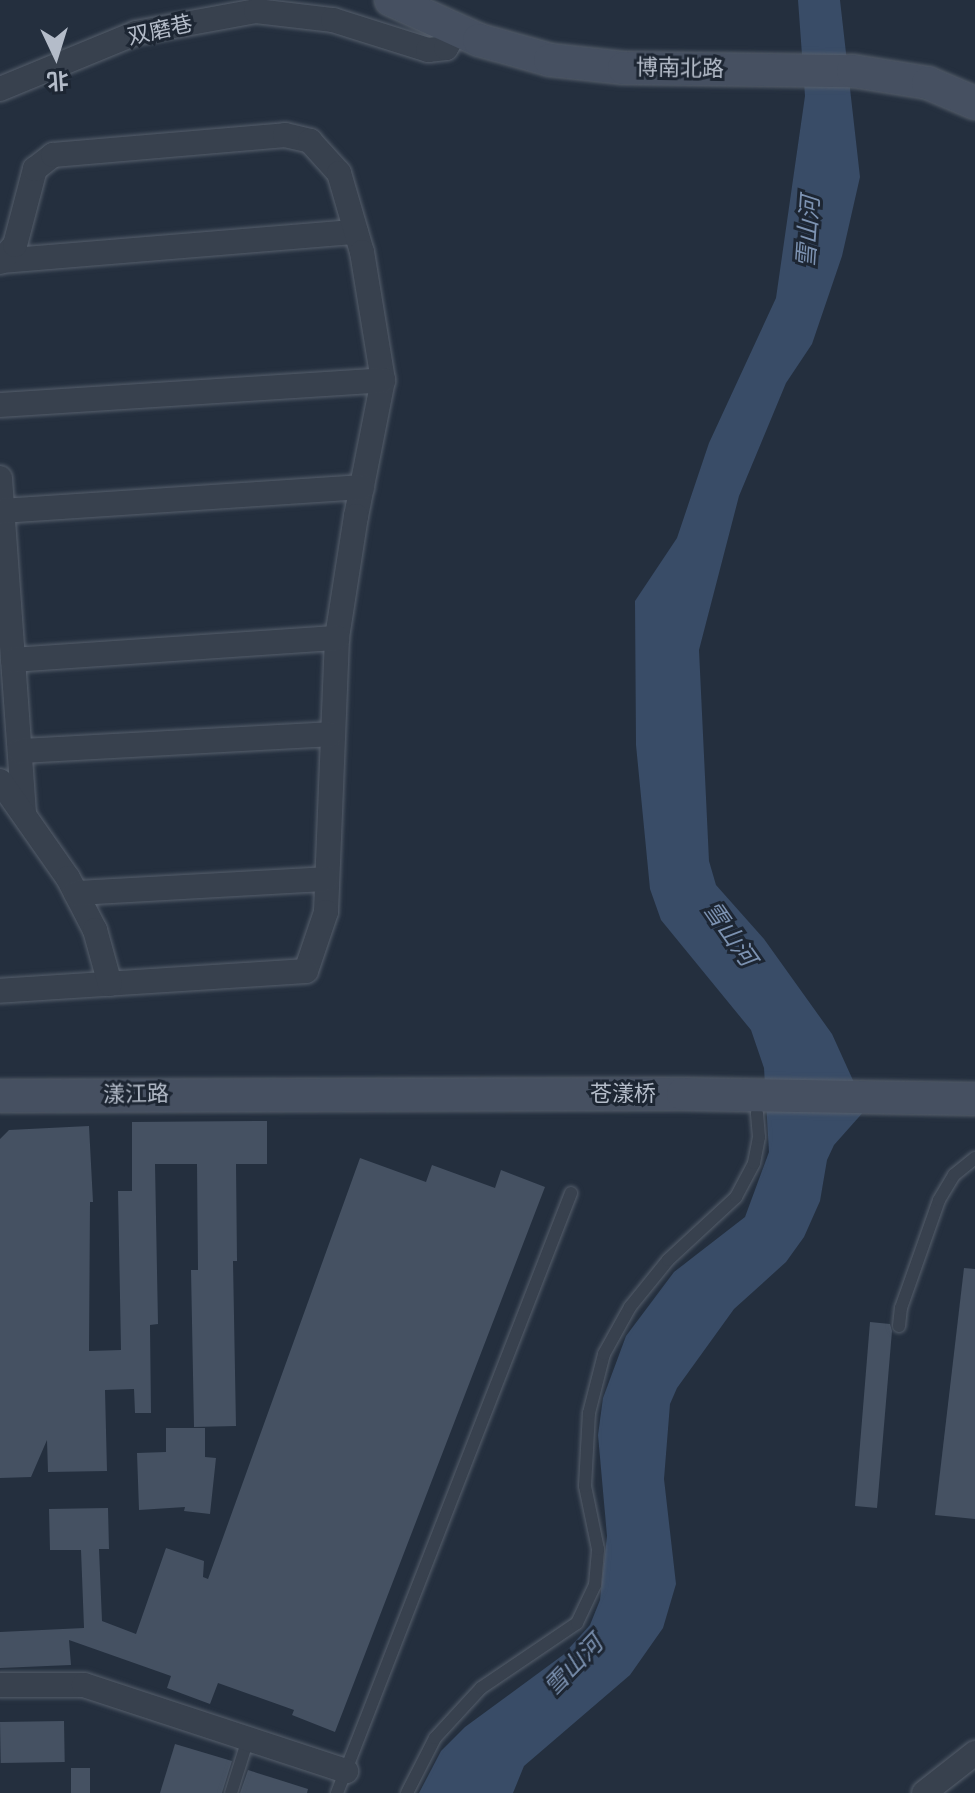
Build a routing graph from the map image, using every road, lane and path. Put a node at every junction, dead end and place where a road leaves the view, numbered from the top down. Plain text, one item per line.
1 (405, 3) edge
2 (457, 29) junction
3 (0, 89) edge
4 (975, 103) edge
5 (356, 232) junction
6 (0, 262) edge
7 (383, 380) junction
8 (0, 405) edge
9 (0, 478) edge
10 (362, 487) junction
11 (2, 511) junction
12 (337, 638) junction
13 (13, 660) junction
14 (331, 734) junction
15 (20, 751) junction
16 (0, 781) edge
17 (24, 812) junction
18 (326, 879) junction
19 (76, 893) junction
20 (110, 984) junction
21 (0, 991) edge
22 (271, 1093) joint
23 (0, 1096) edge
24 (975, 1099) edge
25 (757, 1113) dead end
26 (975, 1158) edge
27 (571, 1193) dead end
28 (899, 1326) dead end
29 (0, 1685) edge
30 (248, 1739) junction
31 (975, 1753) edge
32 (342, 1782) edge
33 (231, 1793) edge
34 (407, 1793) edge
35 (924, 1793) edge

1 - 2 main road, 博南北路
2 - 3 street, 双磨巷
2 - 4 main road, 博南北路
5 - 6 street
5 - 6 street
5 - 7 street
7 - 8 street
7 - 10 street
9 - 11 street
10 - 11 street
10 - 12 street
11 - 13 street
12 - 13 street
12 - 14 street
13 - 15 street
14 - 15 street
14 - 18 street
15 - 17 street
16 - 17 street
17 - 19 street
18 - 19 street
18 - 20 street
19 - 20 street
20 - 21 street
22 - 23 main road, 漾江路
22 - 24 main road, 苍漾桥
25 - 34 lane
26 - 28 lane
27 - 32 lane
29 - 30 street
30 - 32 street
30 - 33 lane
31 - 35 street

